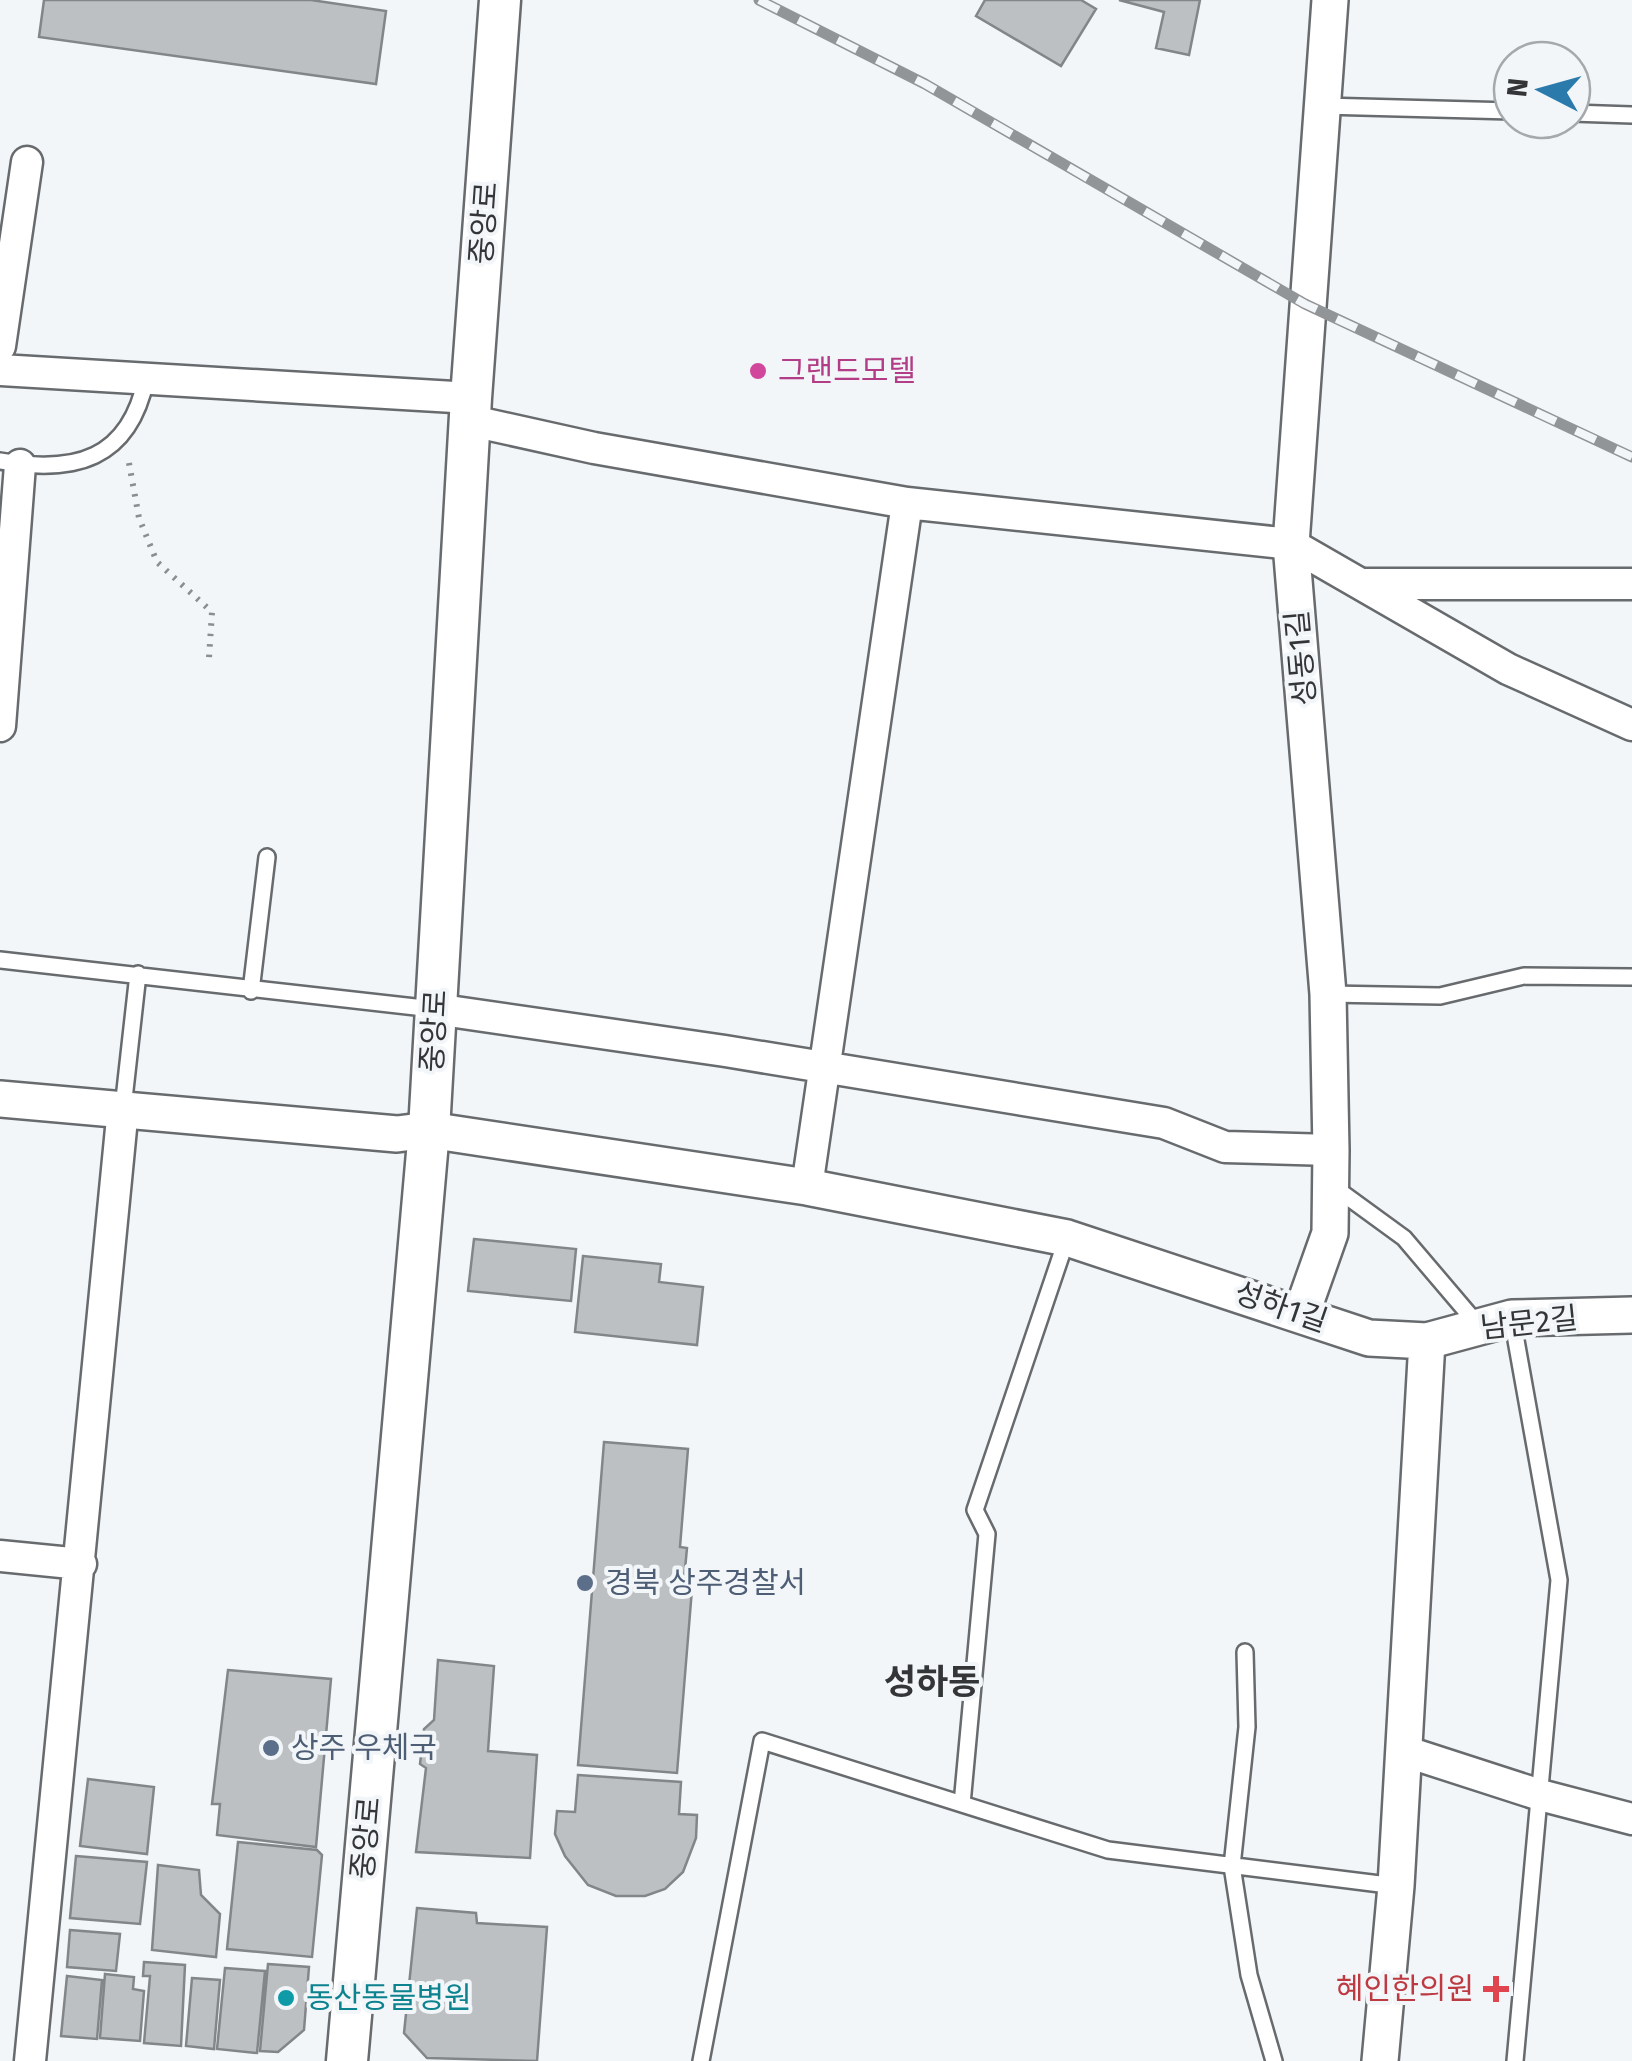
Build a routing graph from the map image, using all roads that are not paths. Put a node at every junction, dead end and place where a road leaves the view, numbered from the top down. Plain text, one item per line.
1 (500, 0) edge
2 (1330, 0) edge
3 (1322, 106) junction
4 (1492, 111) edge
5 (1592, 114) edge
6 (1632, 115) edge
7 (26, 162) dead end
8 (0, 346) edge
9 (0, 370) edge
10 (146, 379) junction
11 (472, 410) junction
12 (10, 463) edge
13 (907, 503) junction
14 (1291, 544) junction
15 (1363, 584) junction
16 (1632, 584) edge
17 (1632, 725) edge
18 (0, 726) edge
19 (266, 857) dead end
20 (0, 960) edge
21 (138, 974) junction
22 (1632, 977) edge
23 (251, 992) junction
24 (1328, 994) junction
25 (435, 1009) junction
26 (825, 1068) junction
27 (0, 1099) edge
28 (124, 1108) junction
29 (429, 1130) junction
30 (1331, 1167) junction
31 (807, 1188) junction
32 (1067, 1238) junction
33 (1302, 1312) junction
34 (1632, 1315) edge
35 (1495, 1322) junction
36 (1428, 1341) junction
37 (0, 1556) edge
38 (80, 1564) junction
39 (1245, 1652) dead end
40 (1404, 1751) junction
41 (1540, 1796) junction
42 (962, 1804) junction
43 (1632, 1819) edge
44 (1232, 1866) junction
45 (1396, 1886) junction
46 (30, 2061) edge
47 (346, 2061) edge
48 (702, 2061) edge
49 (1274, 2061) edge
50 (1380, 2061) edge
51 (1515, 2061) edge

1 - 11 main road, 중앙로
2 - 3 street, 성동1길
3 - 4 lane
3 - 14 street, 성동1길
5 - 6 lane
7 - 8 street
9 - 10 street
10 - 11 street
10 - 12 lane
11 - 13 street
11 - 25 main road, 중앙로
12 - 18 street
13 - 14 street
13 - 26 street
14 - 15 street
14 - 24 street, 성동1길
15 - 16 street
15 - 17 street
19 - 23 lane
20 - 21 lane
21 - 23 lane
21 - 28 lane
22 - 24 lane
23 - 25 lane
24 - 30 street, 성동1길
25 - 26 street
25 - 29 main road, 중앙로
26 - 30 street
26 - 31 street
27 - 28 street, 성하1길
28 - 29 street, 성하1길
28 - 38 street
29 - 31 street, 성하1길
29 - 47 main road, 중앙로
30 - 33 street, 성동1길
30 - 35 lane
31 - 32 street, 성하1길
32 - 33 street, 성하1길
32 - 42 lane
33 - 36 street, 성하1길
34 - 35 street, 남문2길
35 - 36 street, 남문2길
35 - 41 lane
36 - 40 street
37 - 38 street
38 - 46 street
39 - 44 lane
40 - 41 street
40 - 45 street
41 - 43 street
41 - 51 lane
42 - 44 lane
42 - 48 lane
44 - 45 lane
44 - 49 lane
45 - 50 street

